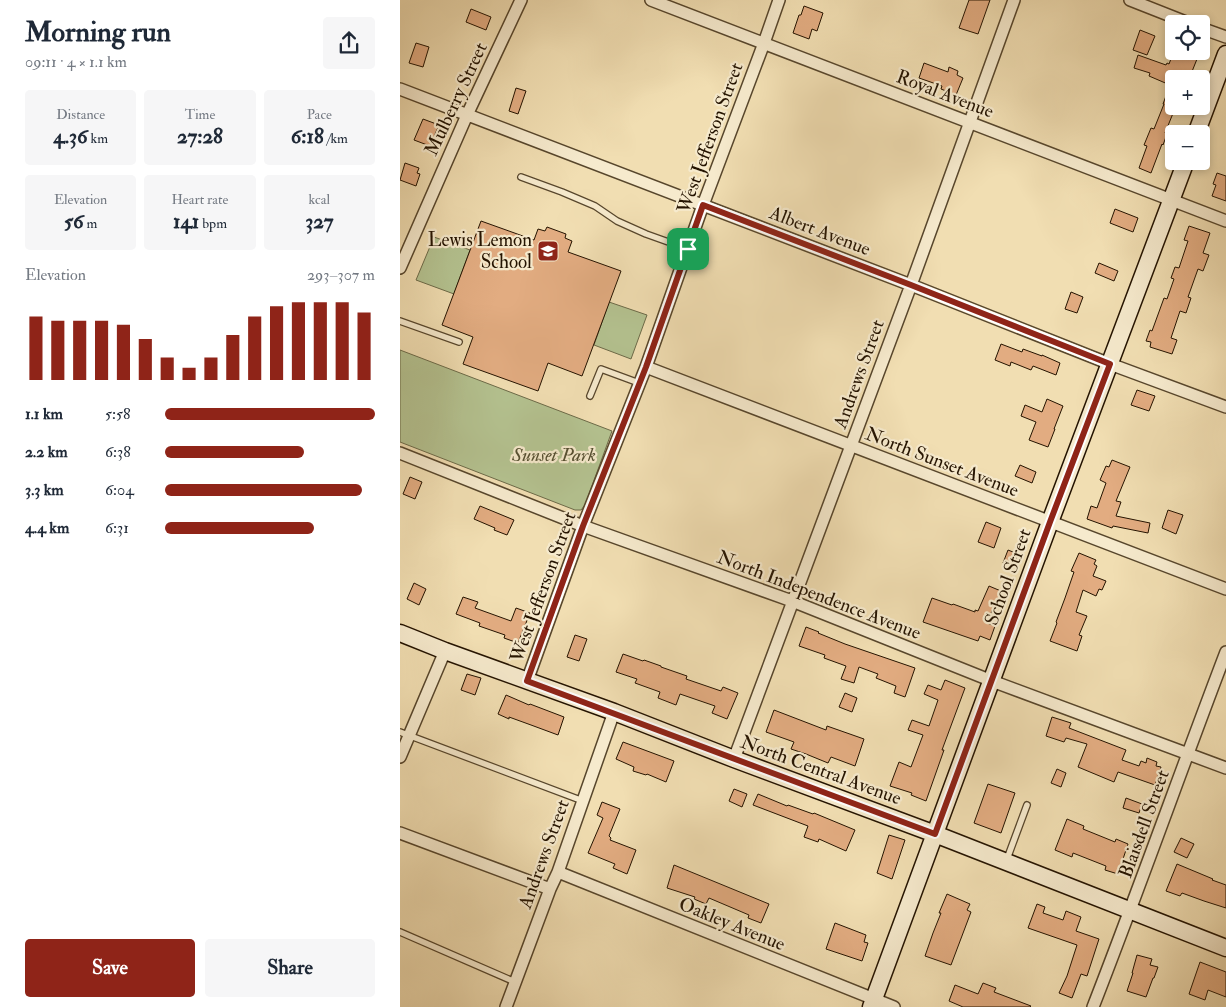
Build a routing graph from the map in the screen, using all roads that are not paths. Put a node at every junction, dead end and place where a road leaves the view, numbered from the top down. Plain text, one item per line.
1 (521, 0) edge
2 (651, 0) edge
3 (779, 0) edge
4 (1014, 0) edge
5 (1130, 0) edge
6 (1168, 15) edge
7 (1210, 31) edge
8 (1226, 37) edge
9 (764, 43) junction
10 (1226, 54) edge
11 (400, 89) edge
12 (467, 115) junction
13 (970, 123) junction
14 (1199, 125) edge
15 (1183, 170) edge
16 (520, 178) dead end
17 (1172, 200) junction
18 (703, 205) junction
19 (1226, 221) edge
20 (688, 249) junction
21 (400, 268) edge
22 (911, 285) junction
23 (400, 321) edge
24 (459, 342) dead end
25 (1110, 364) junction
26 (646, 367) junction
27 (639, 384) junction
28 (590, 396) dead end
29 (1226, 407) edge
30 (851, 446) junction
31 (400, 453) edge
32 (1050, 522) junction
33 (583, 526) junction
34 (1226, 590) edge
35 (792, 601) junction
36 (400, 633) edge
37 (445, 651) junction
38 (1226, 652) edge
39 (527, 681) junction
40 (992, 681) junction
41 (614, 712) junction
42 (405, 734) edge
43 (1187, 754) junction
44 (400, 757) edge
45 (734, 759) junction
46 (1226, 768) edge
47 (583, 801) junction
48 (1027, 804) dead end
49 (400, 833) edge
50 (935, 834) junction
51 (1006, 862) junction
52 (558, 872) junction
53 (550, 889) junction
54 (1131, 910) junction
55 (400, 932) edge
56 (1226, 948) edge
57 (515, 982) junction
58 (872, 1003) edge
59 (506, 1007) edge
60 (894, 1007) edge
61 (1093, 1007) edge

1 - 12 street, Mulberry Street
2 - 9 street, Royal Avenue
3 - 9 street, West Jefferson Street
4 - 13 street, Andrews Street
5 - 6 street
7 - 8 street
9 - 13 street, Royal Avenue
9 - 18 street, West Jefferson Street
10 - 14 main road
11 - 12 street, Albert Avenue
12 - 18 street, Albert Avenue
12 - 21 street, Mulberry Street
13 - 17 street, Royal Avenue
13 - 22 street, Andrews Street
15 - 17 main road, School Street
16 - 20 lane
17 - 19 street, Royal Avenue
17 - 25 main road, School Street
18 - 20 street, West Jefferson Street
18 - 22 street, Albert Avenue
20 - 26 street, West Jefferson Street
22 - 25 street, Albert Avenue
22 - 30 street, Andrews Street
23 - 24 lane
25 - 29 street, Albert Avenue
25 - 32 main road, School Street
26 - 27 street, West Jefferson Street
26 - 30 street, North Sunset Avenue
27 - 28 lane
27 - 33 street, West Jefferson Street
30 - 32 street, North Sunset Avenue
30 - 35 street, Andrews Street
31 - 33 street, North Independence Avenue
32 - 34 street, North Sunset Avenue
32 - 40 main road, School Street
33 - 35 street, North Independence Avenue
33 - 39 street, West Jefferson Street
35 - 40 street, North Independence Avenue
35 - 45 street, Andrews Street
36 - 37 main road, North Central Avenue
37 - 39 main road, North Central Avenue
37 - 42 street
38 - 43 street, Blaisdell Street
39 - 41 main road, North Central Avenue
40 - 43 street, North Independence Avenue
40 - 50 main road, School Street
41 - 45 main road, North Central Avenue
41 - 47 street, Andrews Street
42 - 44 street
42 - 47 lane
43 - 46 street, North Independence Avenue
43 - 54 street, Blaisdell Street
45 - 50 main road, North Central Avenue
47 - 52 street, Andrews Street
48 - 51 lane
49 - 53 street
50 - 51 main road, North Central Avenue
50 - 58 main road, School Street
51 - 54 main road, North Central Avenue
52 - 53 street, Andrews Street
52 - 58 street, Oakley Avenue
53 - 57 street, Andrews Street
54 - 56 main road, North Central Avenue
54 - 61 street, Blaisdell Street
55 - 57 lane
57 - 59 street, Andrews Street
58 - 60 street, Oakley Avenue

